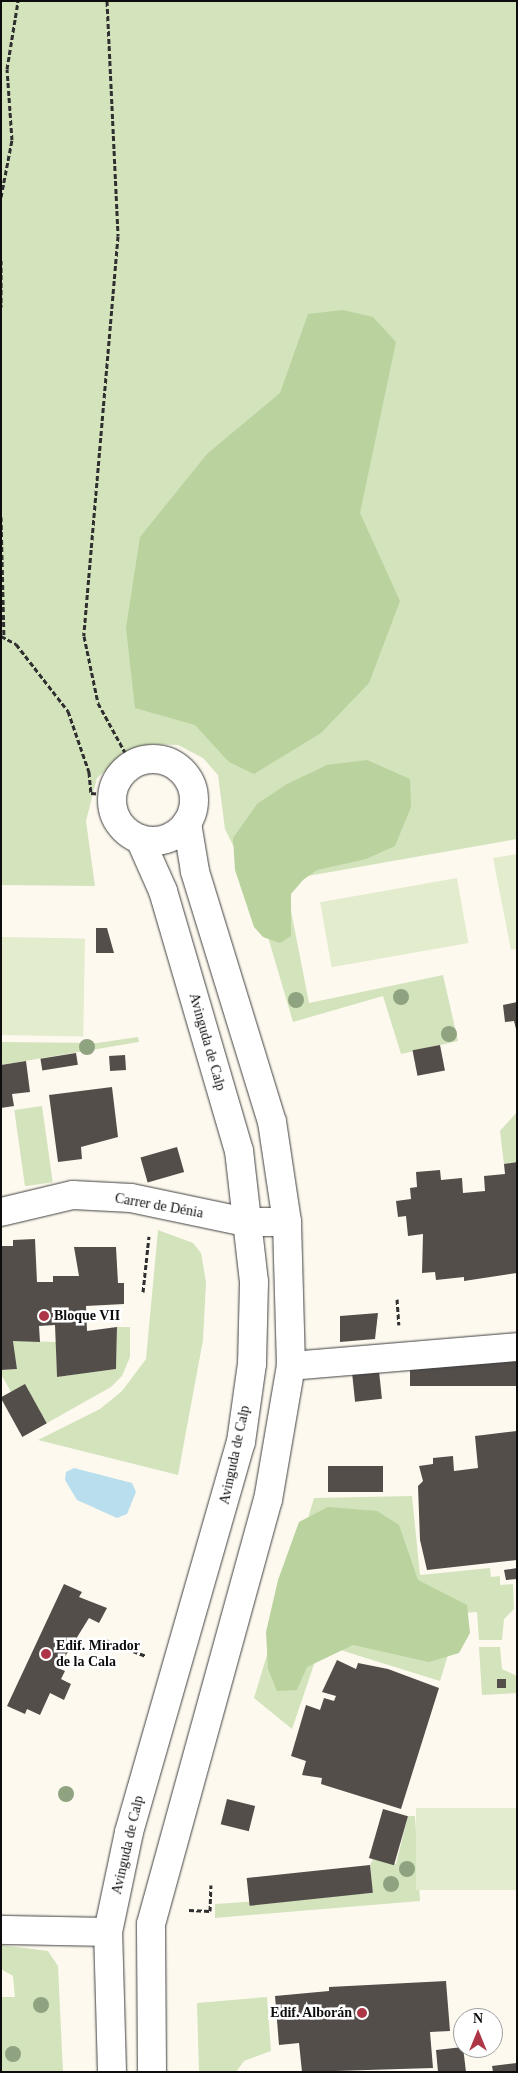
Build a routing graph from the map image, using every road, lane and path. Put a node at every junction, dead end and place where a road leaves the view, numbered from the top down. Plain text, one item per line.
1 (18, 1) edge
2 (107, 1) edge
3 (1, 197) edge
4 (1, 260) edge
5 (1, 307) edge
6 (1, 517) edge
7 (2, 637) edge
8 (132, 765) junction
9 (112, 795) junction
10 (187, 823) junction
11 (140, 839) junction
12 (153, 1203) junction
13 (1, 1212) edge
14 (246, 1222) junction
15 (287, 1222) junction
16 (143, 1292) dead end
17 (517, 1348) edge
18 (291, 1366) junction
19 (105, 1640) dead end
20 (177, 1668) junction
21 (1, 1930) edge
22 (108, 1932) junction
23 (112, 2072) edge
24 (152, 2072) edge

1 - 3 path
2 - 8 path
4 - 5 path
6 - 7 path
7 - 9 path
8 - 9 street
8 - 10 street
9 - 11 street
10 - 11 street
10 - 15 street
11 - 14 street, Avinguda de Calp
12 - 13 street, Carrer de Dénia
12 - 14 street, Carrer de Dénia
12 - 16 path
14 - 15 street, Carrer de Dénia
14 - 20 street, Avinguda de Calp
15 - 18 street
17 - 18 street
18 - 24 street
19 - 20 path
20 - 22 street, Avinguda de Calp
21 - 22 street
22 - 23 street, Avinguda de Calp

